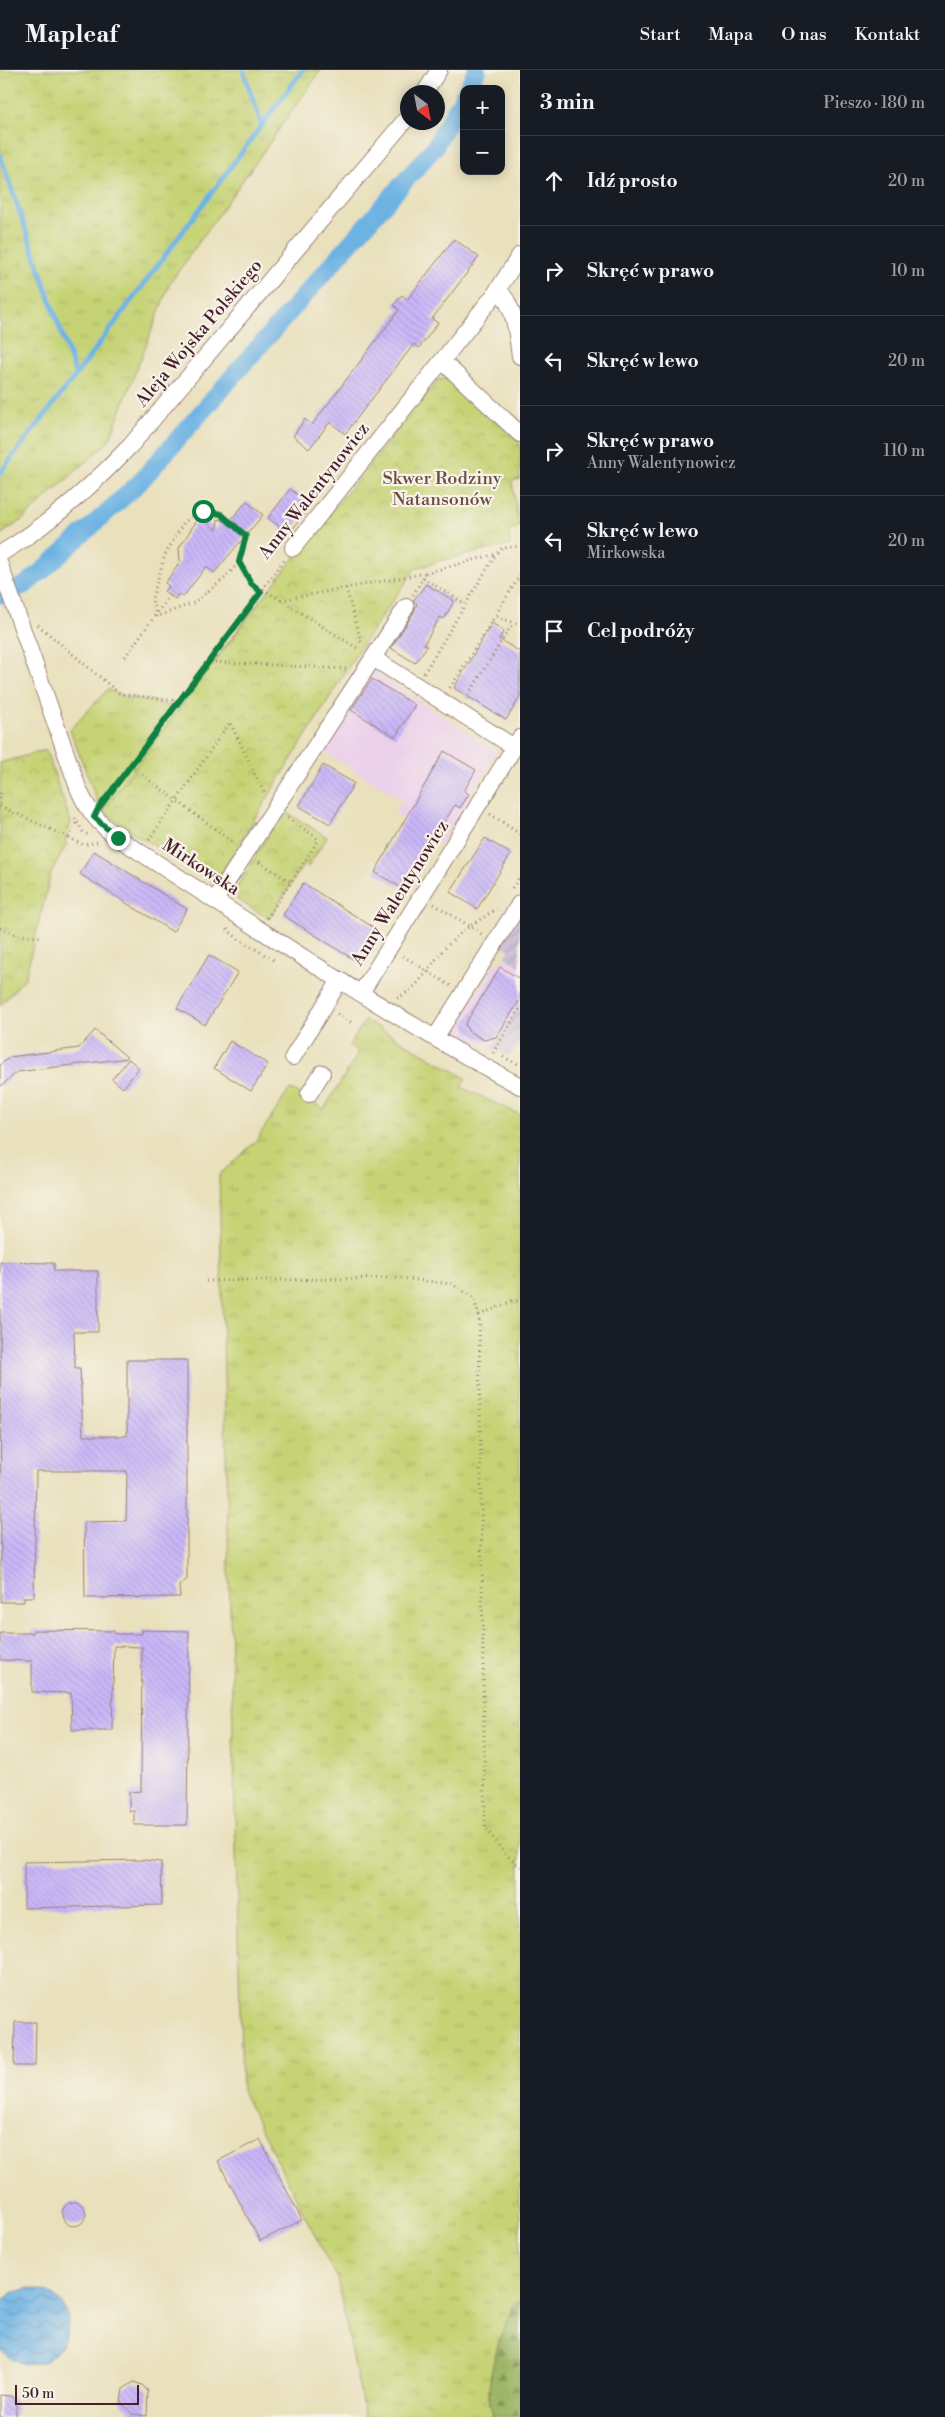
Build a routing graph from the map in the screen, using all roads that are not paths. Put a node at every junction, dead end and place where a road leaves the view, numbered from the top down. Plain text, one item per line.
1 (439, 70) edge
2 (429, 85) edge
3 (400, 126) edge
4 (520, 255) edge
5 (498, 289) junction
6 (520, 356) edge
7 (442, 361) junction
8 (520, 434) edge
9 (293, 548) road end
10 (0, 554) edge
11 (0, 565) edge
12 (406, 607) road end
13 (369, 664) junction
14 (517, 742) edge
15 (516, 896) edge
16 (215, 900) junction
17 (340, 980) junction
18 (361, 993) junction
19 (435, 1038) junction
20 (293, 1057) dead end
21 (322, 1073) dead end
22 (520, 1086) edge
23 (309, 1094) dead end

1 - 2 street
3 - 10 street, Aleja Wojska Polskiego
4 - 5 street, Anny Walentynowicz
5 - 6 street
5 - 7 street, Anny Walentynowicz
7 - 8 street
7 - 9 street, Anny Walentynowicz
11 - 16 street, Mirkowska
12 - 13 street
13 - 14 street
13 - 16 street
14 - 18 street, Anny Walentynowicz
15 - 19 street
16 - 17 street, Mirkowska
17 - 18 street, Mirkowska
17 - 20 street
18 - 19 street, Mirkowska
19 - 22 street, Mirkowska
21 - 23 street

